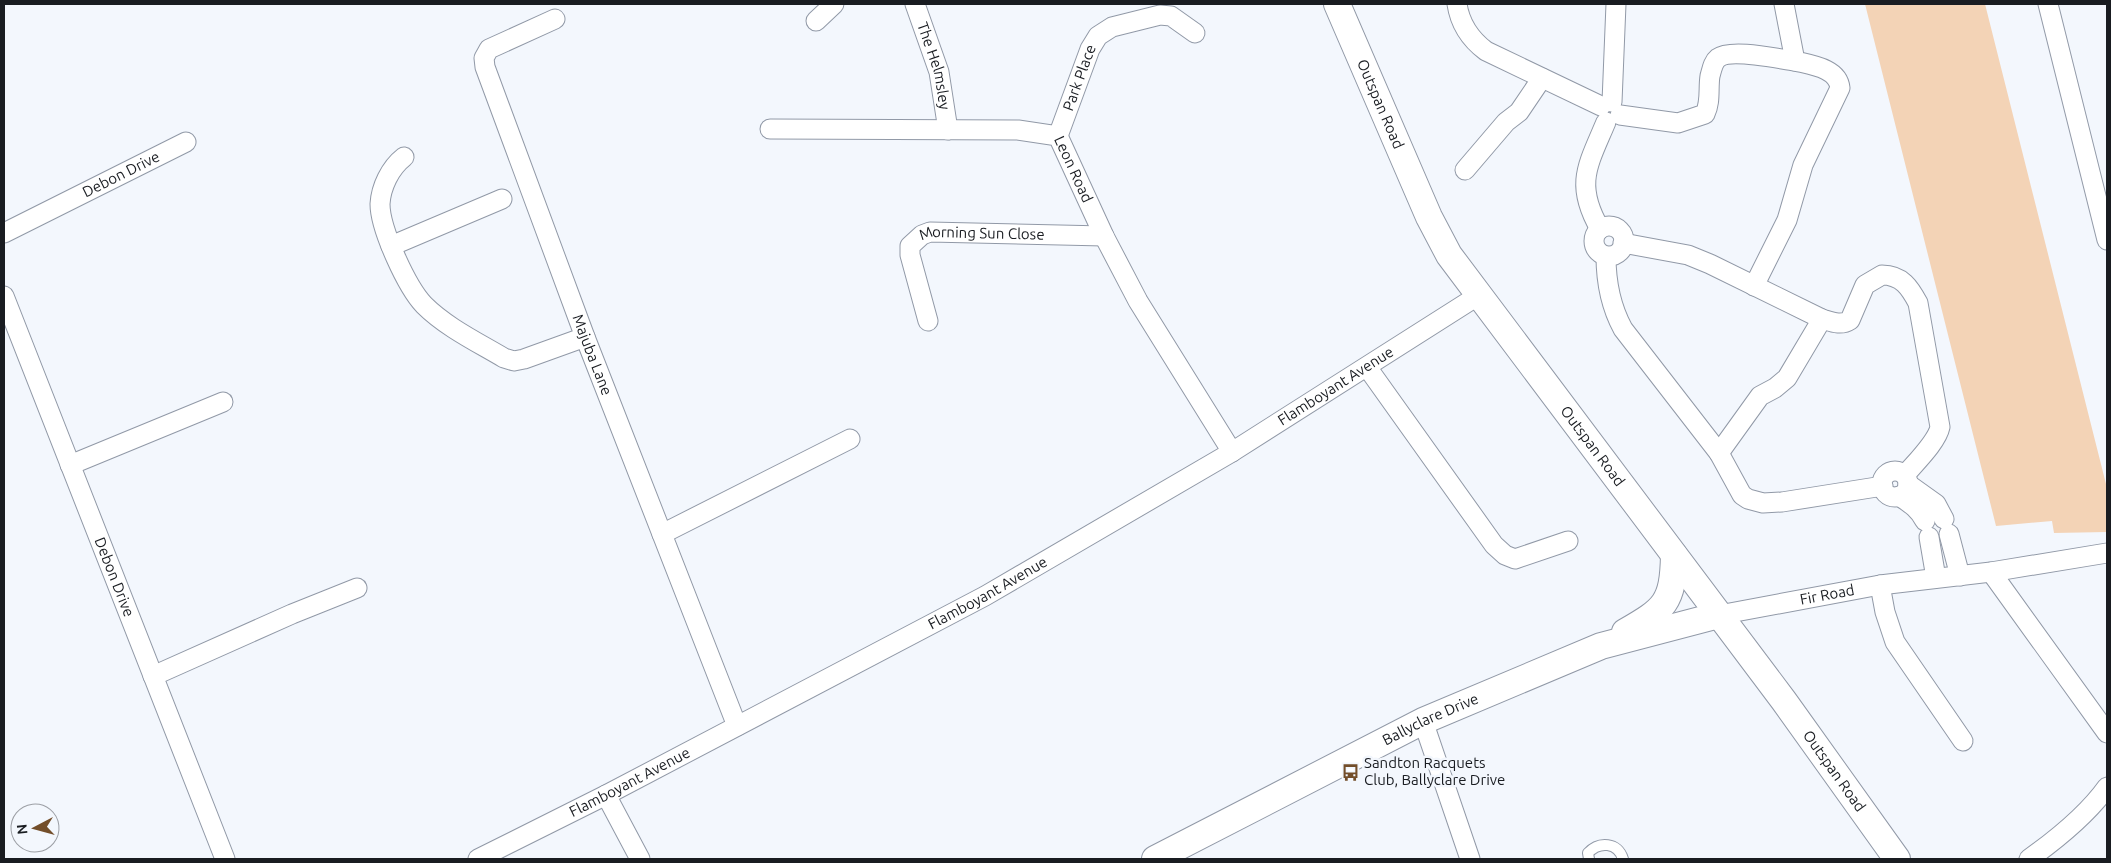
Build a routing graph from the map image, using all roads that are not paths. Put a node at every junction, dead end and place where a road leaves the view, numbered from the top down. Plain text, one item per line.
1 (834, 4) edge
2 (915, 4) edge
3 (1337, 4) edge
4 (1456, 4) edge
5 (1616, 4) edge
6 (1784, 4) edge
7 (2048, 4) edge
8 (555, 18) dead end
9 (816, 21) dead end
10 (1195, 33) dead end
11 (1795, 61) junction
12 (1542, 78) junction
13 (1610, 111) junction
14 (770, 129) dead end
15 (948, 130) junction
16 (1058, 136) junction
17 (186, 142) dead end
18 (404, 157) dead end
19 (1465, 170) dead end
20 (502, 199) dead end
21 (1600, 228) junction
22 (4, 233) edge
23 (1104, 236) junction
24 (2107, 240) edge
25 (1624, 243) junction
26 (391, 246) junction
27 (1606, 256) junction
28 (1754, 286) junction
29 (1479, 295) junction
30 (4, 296) edge
31 (1822, 319) junction
32 (928, 321) dead end
33 (585, 337) junction
34 (1367, 367) junction
35 (223, 402) dead end
36 (850, 439) dead end
37 (1232, 452) junction
38 (1719, 453) junction
39 (70, 465) junction
40 (1904, 485) junction
41 (662, 534) junction
42 (1568, 541) dead end
43 (2107, 553) edge
44 (1674, 555) junction
45 (1991, 572) junction
46 (1960, 576) junction
47 (1936, 578) junction
48 (1880, 585) junction
49 (357, 588) dead end
50 (1719, 615) junction
51 (1601, 646) junction
52 (153, 676) junction
53 (1424, 721) junction
54 (738, 726) junction
55 (2107, 733) edge
56 (1963, 741) dead end
57 (2107, 787) edge
58 (606, 795) junction
59 (225, 859) edge
60 (478, 859) edge
61 (640, 859) edge
62 (1155, 859) edge
63 (1470, 859) edge
64 (1589, 859) edge
65 (1623, 859) edge
66 (1897, 859) edge
67 (2029, 859) edge

1 - 9 street
2 - 15 street, The Helmsley
3 - 29 street, Outspan Road
4 - 12 street
5 - 13 street
6 - 11 street
7 - 24 street
8 - 33 street, Majuba Lane
10 - 16 street, Park Place
11 - 13 street
11 - 28 street
12 - 13 street
12 - 19 street
13 - 21 street
14 - 15 street, Leon Road
15 - 16 street, Leon Road
16 - 23 street, Leon Road
17 - 22 street, Debon Drive
18 - 26 street
20 - 26 street
21 - 25 street
21 - 27 street
23 - 32 street, Morning Sun Close
23 - 37 street, Leon Road
25 - 27 street
25 - 28 street
26 - 33 street
27 - 38 street
28 - 31 street
29 - 34 street, Flamboyant Avenue
29 - 44 street, Outspan Road
30 - 39 street, Debon Drive
31 - 38 street
31 - 40 street
33 - 41 street, Majuba Lane
34 - 37 street, Flamboyant Avenue
34 - 42 street
35 - 39 street
36 - 41 street
37 - 54 street, Flamboyant Avenue
38 - 40 street
39 - 52 street, Debon Drive
40 - 46 street
40 - 47 street
41 - 54 street, Majuba Lane
43 - 45 street, Fir Road
44 - 50 street, Outspan Road
44 - 51 street
45 - 46 street, Fir Road
45 - 55 street
46 - 47 street, Fir Road
47 - 48 street, Fir Road
48 - 50 street, Fir Road
48 - 56 street
49 - 52 street
50 - 51 street, Ballyclare Drive
50 - 66 street, Outspan Road
51 - 53 street, Ballyclare Drive
52 - 59 street, Debon Drive
53 - 62 street, Ballyclare Drive
53 - 63 street
54 - 58 street, Flamboyant Avenue
57 - 67 street
58 - 60 street, Flamboyant Avenue
58 - 61 street
64 - 65 lane

